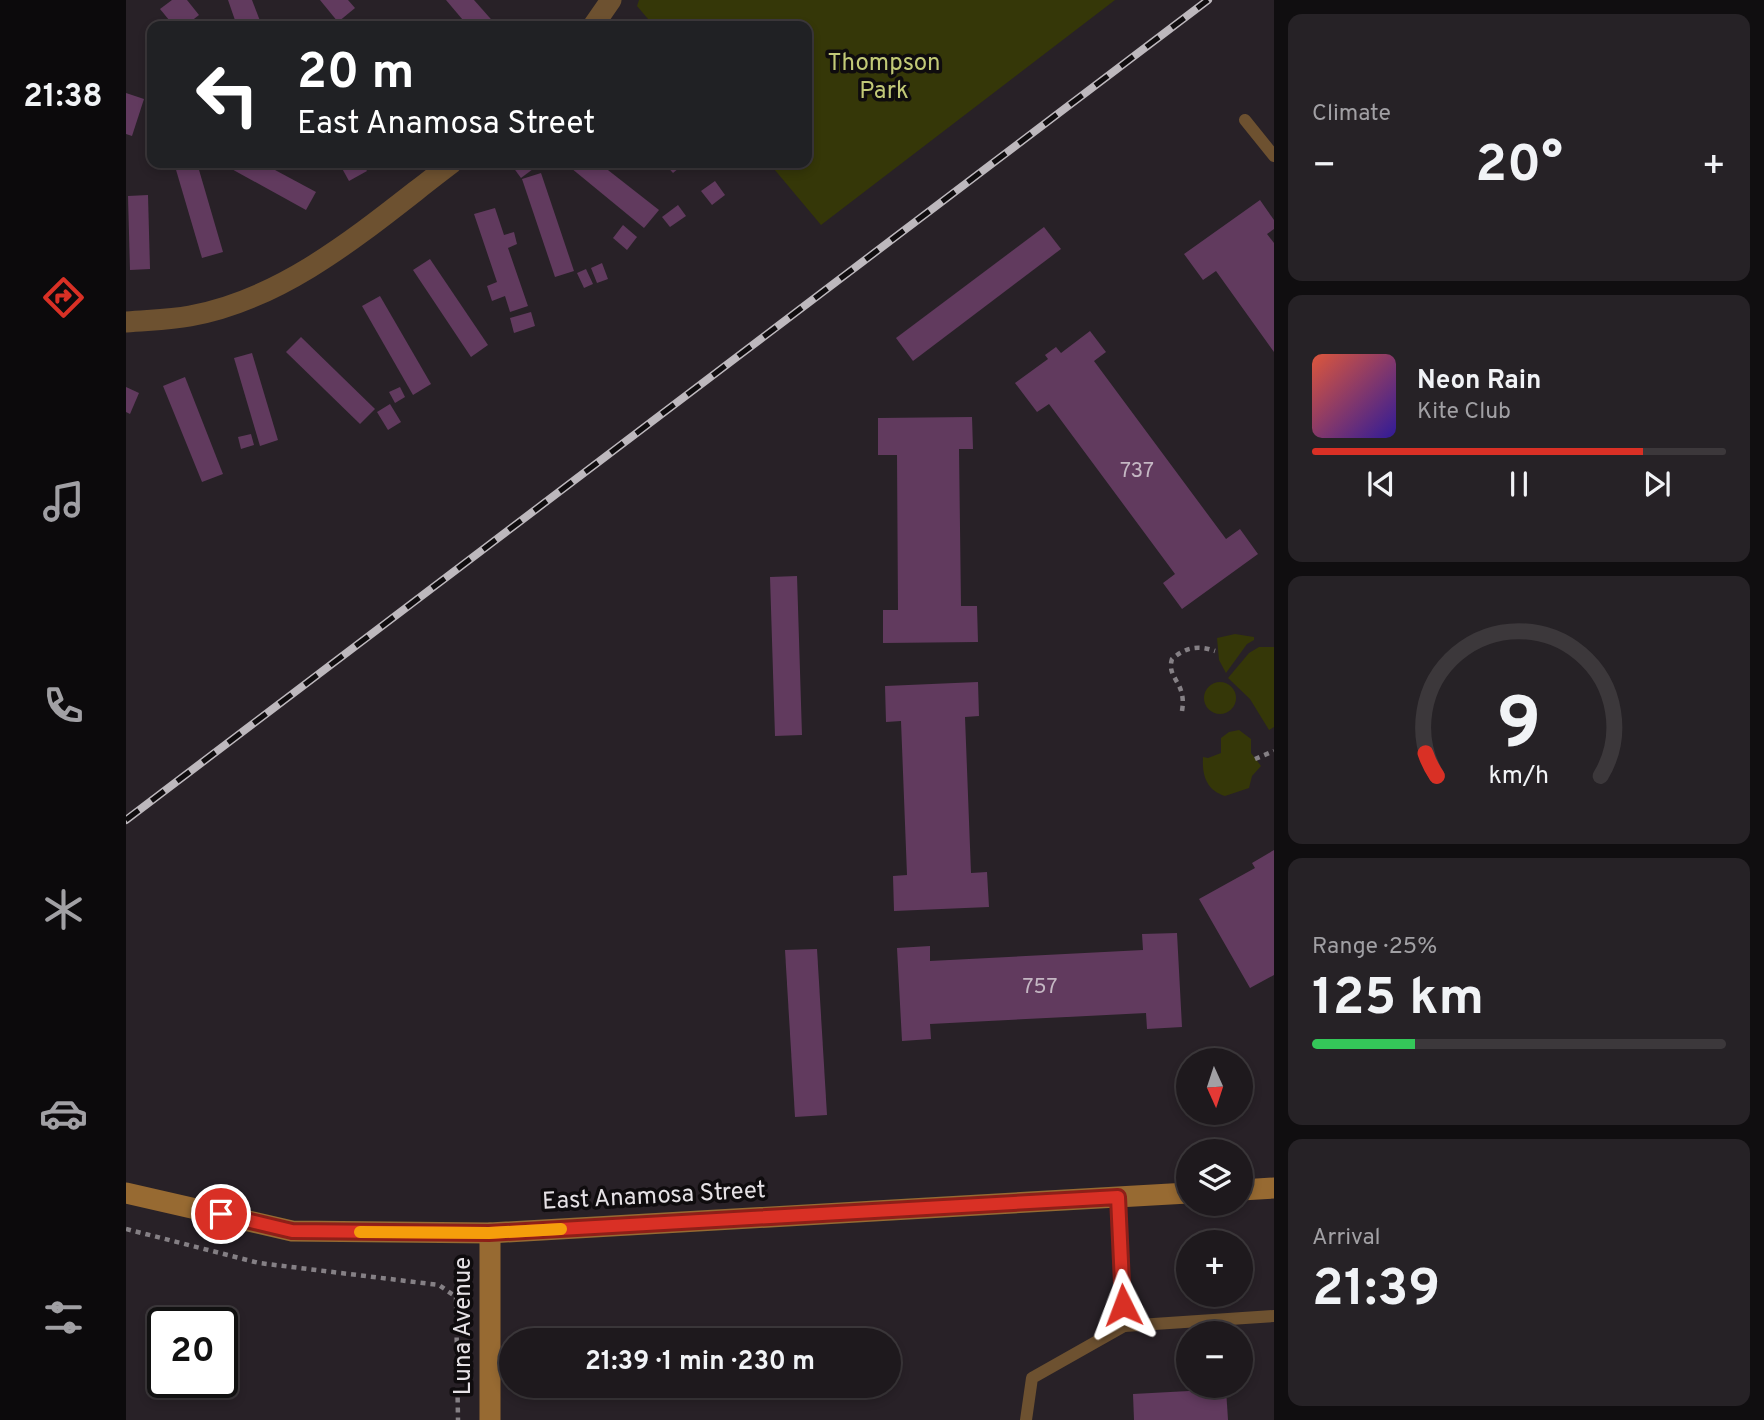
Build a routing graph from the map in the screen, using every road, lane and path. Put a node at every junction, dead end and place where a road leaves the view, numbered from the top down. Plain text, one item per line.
1 (611, 0) edge
2 (596, 21) edge
3 (1245, 120) dead end
4 (1274, 156) edge
5 (446, 168) edge
6 (126, 322) edge
7 (1215, 651) dead end
8 (1182, 711) dead end
9 (1274, 751) edge
10 (1255, 759) dead end
11 (1274, 1188) edge
12 (1253, 1189) edge
13 (126, 1193) edge
14 (1176, 1194) edge
15 (1118, 1197) junction
16 (126, 1229) edge
17 (489, 1233) junction
18 (1274, 1316) edge
19 (1124, 1326) junction
20 (458, 1420) edge
21 (490, 1420) edge
22 (1026, 1420) edge

1 - 2 street
3 - 4 lane
5 - 6 street
7 - 8 path
9 - 10 path
11 - 12 main road
13 - 17 main road, East Anamosa Street
14 - 15 main road, East Anamosa Street
15 - 17 main road, East Anamosa Street
15 - 19 lane
16 - 20 path
17 - 21 main road, Luna Avenue
18 - 19 lane
19 - 22 lane

